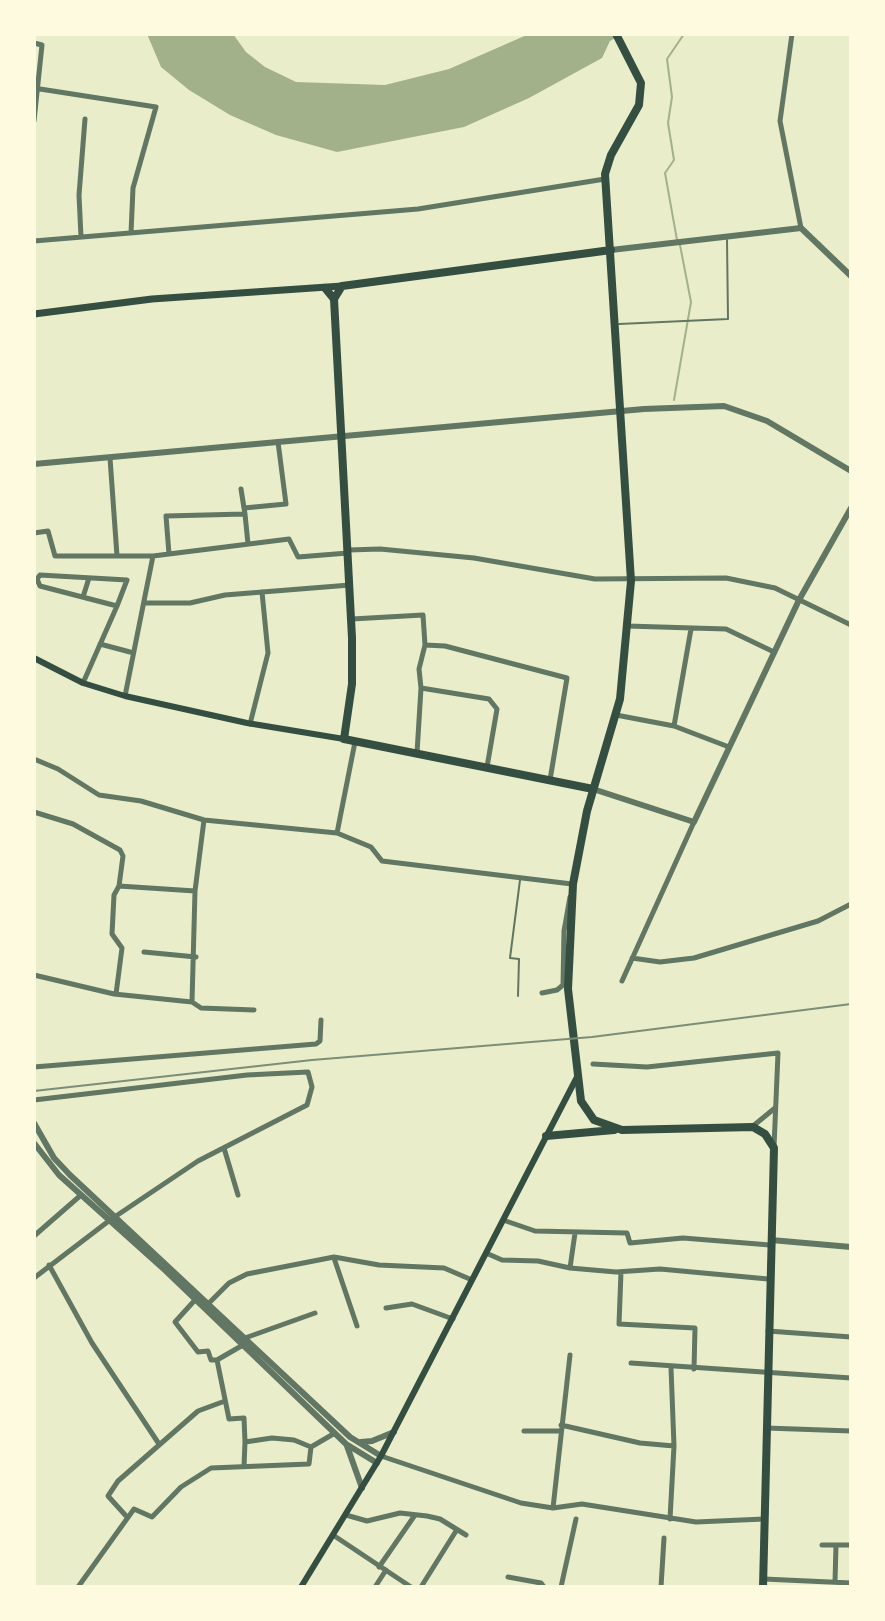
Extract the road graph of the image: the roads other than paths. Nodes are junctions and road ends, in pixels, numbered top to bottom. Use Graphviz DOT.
graph roads {
  1 [pos="792,34"];
  2 [pos="618,38"];
  3 [pos="34,43"];
  4 [pos="40,89"];
  5 [pos="85,119"];
  6 [pos="34,121"];
  7 [pos="603,182"];
  8 [pos="801,228"];
  9 [pos="131,233"];
  10 [pos="727,235"];
  11 [pos="81,237"];
  12 [pos="34,241"];
  13 [pos="611,250"];
  14 [pos="851,276"];
  15 [pos="342,286"];
  16 [pos="325,288"];
  17 [pos="334,299"];
  18 [pos="34,314"];
  19 [pos="616,325"];
  20 [pos="622,411"];
  21 [pos="342,436"];
  22 [pos="278,442"];
  23 [pos="110,458"];
  24 [pos="34,464"];
  25 [pos="851,471"];
  26 [pos="241,489"];
  27 [pos="851,508"];
  28 [pos="244,511"];
  29 [pos="34,533"];
  30 [pos="248,544"];
  31 [pos="349,551"];
  32 [pos="169,554"];
  33 [pos="117,556"];
  34 [pos="153,556"];
  35 [pos="89,578"];
  36 [pos="631,581"];
  37 [pos="350,585"];
  38 [pos="262,592"];
  39 [pos="83,597"];
  40 [pos="799,600"];
  41 [pos="145,603"];
  42 [pos="117,606"];
  43 [pos="352,619"];
  44 [pos="851,625"];
  45 [pos="627,626"];
  46 [pos="691,629"];
  47 [pos="100,644"];
  48 [pos="425,645"];
  49 [pos="130,652"];
  50 [pos="774,652"];
  51 [pos="34,658"];
  52 [pos="83,683"];
  53 [pos="421,688"];
  54 [pos="125,696"];
  55 [pos="615,715"];
  56 [pos="250,724"];
  57 [pos="674,726"];
  58 [pos="344,739"];
  59 [pos="355,741"];
  60 [pos="729,747"];
  61 [pos="417,754"];
  62 [pos="34,759"];
  63 [pos="487,767"];
  64 [pos="550,780"];
  65 [pos="593,789"];
  66 [pos="34,812"];
  67 [pos="204,820"];
  68 [pos="694,822"];
  69 [pos="337,833"];
  70 [pos="520,879"];
  71 [pos="119,886"];
  72 [pos="573,886"];
  73 [pos="195,891"];
  74 [pos="850,907"];
  75 [pos="144,952"];
  76 [pos="196,957"];
  77 [pos="632,958"];
  78 [pos="34,975"];
  79 [pos="622,981"];
  80 [pos="542,993"];
  81 [pos="116,994"];
  82 [pos="518,996"];
  83 [pos="192,1002"];
  84 [pos="254,1010"];
  85 [pos="321,1020"];
  86 [pos="593,1064"];
  87 [pos="34,1067"];
  88 [pos="579,1074"];
  89 [pos="34,1100"];
  90 [pos="775,1108"];
  91 [pos="34,1123"];
  92 [pos="753,1127"];
  93 [pos="622,1130"];
  94 [pos="546,1136"];
  95 [pos="34,1143"];
  96 [pos="224,1148"];
  97 [pos="774,1148"];
  98 [pos="81,1194"];
  99 [pos="238,1195"];
  100 [pos="113,1218"];
  101 [pos="503,1220"];
  102 [pos="575,1232"];
  103 [pos="34,1236"];
  104 [pos="771,1243"];
  105 [pos="851,1247"];
  106 [pos="486,1253"];
  107 [pos="334,1257"];
  108 [pos="49,1265"];
  109 [pos="570,1268"];
  110 [pos="621,1272"];
  111 [pos="34,1278"];
  112 [pos="768,1279"];
  113 [pos="472,1280"];
  114 [pos="195,1300"];
  115 [pos="206,1305"];
  116 [pos="386,1308"];
  117 [pos="315,1313"];
  118 [pos="453,1319"];
  119 [pos="357,1326"];
  120 [pos="768,1331"];
  121 [pos="851,1337"];
  122 [pos="244,1342"];
  123 [pos="570,1355"];
  124 [pos="217,1360"];
  125 [pos="631,1363"];
  126 [pos="671,1368"];
  127 [pos="694,1369"];
  128 [pos="767,1371"];
  129 [pos="851,1378"];
  130 [pos="283,1380"];
  131 [pos="225,1401"];
  132 [pos="561,1428"];
  133 [pos="765,1428"];
  134 [pos="524,1431"];
  135 [pos="851,1431"];
  136 [pos="394,1432"];
  137 [pos="335,1433"];
  138 [pos="348,1441"];
  139 [pos="245,1442"];
  140 [pos="159,1444"];
  141 [pos="674,1446"];
  142 [pos="311,1447"];
  143 [pos="379,1460"];
  144 [pos="244,1466"];
  145 [pos="362,1488"];
  146 [pos="553,1508"];
  147 [pos="346,1515"];
  148 [pos="415,1515"];
  149 [pos="127,1517"];
  150 [pos="576,1519"];
  151 [pos="670,1519"];
  152 [pos="764,1519"];
  153 [pos="456,1531"];
  154 [pos="333,1535"];
  155 [pos="466,1535"];
  156 [pos="664,1538"];
  157 [pos="822,1545"];
  158 [pos="836,1545"];
  159 [pos="851,1545"];
  160 [pos="379,1567"];
  161 [pos="386,1570"];
  162 [pos="508,1577"];
  163 [pos="835,1582"];
  164 [pos="764,1583"];
  165 [pos="851,1583"];
  166 [pos="78,1587"];
  167 [pos="301,1587"];
  168 [pos="375,1587"];
  169 [pos="411,1587"];
  170 [pos="421,1587"];
  171 [pos="544,1587"];
  172 [pos="561,1587"];
  173 [pos="661,1587"];
  1 -- 8 [label="street"];
  2 -- 7 [label="highway"];
  3 -- 4 [label="street"];
  4 -- 6 [label="street"];
  4 -- 9 [label="street"];
  5 -- 11 [label="street"];
  7 -- 9 [label="street"];
  7 -- 13 [label="highway"];
  8 -- 10 [label="street"];
  8 -- 14 [label="street"];
  9 -- 11 [label="street"];
  10 -- 13 [label="street"];
  10 -- 19 [label="lane"];
  11 -- 12 [label="street"];
  13 -- 15 [label="highway"];
  13 -- 19 [label="highway"];
  15 -- 16 [label="main road"];
  15 -- 17 [label="highway"];
  16 -- 17 [label="highway"];
  16 -- 18 [label="main road"];
  17 -- 21 [label="highway"];
  19 -- 20 [label="highway"];
  20 -- 21 [label="street"];
  20 -- 25 [label="street"];
  20 -- 36 [label="highway"];
  21 -- 22 [label="street"];
  21 -- 31 [label="highway"];
  22 -- 23 [label="street"];
  22 -- 28 [label="street"];
  23 -- 24 [label="street"];
  23 -- 33 [label="street"];
  26 -- 28 [label="street"];
  27 -- 40 [label="street"];
  28 -- 30 [label="street"];
  28 -- 32 [label="street"];
  29 -- 33 [label="street"];
  30 -- 31 [label="street"];
  30 -- 32 [label="street"];
  31 -- 36 [label="street"];
  31 -- 37 [label="highway"];
  32 -- 34 [label="street"];
  33 -- 34 [label="street"];
  34 -- 41 [label="street"];
  35 -- 39 [label="street"];
  35 -- 39 [label="street"];
  35 -- 42 [label="street"];
  36 -- 40 [label="street"];
  36 -- 45 [label="highway"];
  37 -- 38 [label="street"];
  37 -- 43 [label="highway"];
  38 -- 41 [label="street"];
  38 -- 56 [label="street"];
  39 -- 42 [label="street"];
  40 -- 44 [label="street"];
  40 -- 50 [label="street"];
  41 -- 54 [label="street"];
  42 -- 47 [label="street"];
  43 -- 48 [label="street"];
  43 -- 58 [label="highway"];
  45 -- 46 [label="street"];
  45 -- 55 [label="highway"];
  46 -- 50 [label="street"];
  46 -- 57 [label="street"];
  47 -- 49 [label="street"];
  47 -- 52 [label="street"];
  48 -- 53 [label="street"];
  48 -- 64 [label="street"];
  50 -- 60 [label="street"];
  51 -- 52 [label="main road"];
  52 -- 54 [label="main road"];
  53 -- 61 [label="street"];
  53 -- 63 [label="street"];
  54 -- 56 [label="main road"];
  55 -- 57 [label="street"];
  55 -- 65 [label="highway"];
  56 -- 58 [label="main road"];
  57 -- 60 [label="street"];
  58 -- 59 [label="highway"];
  59 -- 61 [label="highway"];
  59 -- 69 [label="street"];
  60 -- 68 [label="street"];
  61 -- 63 [label="highway"];
  62 -- 67 [label="street"];
  63 -- 64 [label="highway"];
  64 -- 65 [label="highway"];
  65 -- 68 [label="street"];
  65 -- 72 [label="highway"];
  66 -- 71 [label="street"];
  67 -- 69 [label="street"];
  67 -- 73 [label="street"];
  68 -- 77 [label="street"];
  69 -- 70 [label="street"];
  70 -- 72 [label="street"];
  70 -- 82 [label="lane"];
  71 -- 73 [label="street"];
  71 -- 81 [label="street"];
  72 -- 80 [label="street"];
  72 -- 88 [label="highway"];
  73 -- 76 [label="street"];
  74 -- 77 [label="street"];
  75 -- 76 [label="street"];
  76 -- 83 [label="street"];
  77 -- 79 [label="street"];
  78 -- 81 [label="street"];
  81 -- 83 [label="street"];
  83 -- 84 [label="street"];
  85 -- 87 [label="street"];
  86 -- 90 [label="street"];
  88 -- 93 [label="highway"];
  88 -- 94 [label="main road"];
  89 -- 96 [label="street"];
  90 -- 92 [label="street"];
  90 -- 97 [label="street"];
  91 -- 100 [label="street"];
  92 -- 93 [label="highway"];
  92 -- 97 [label="highway"];
  93 -- 94 [label="highway"];
  94 -- 101 [label="main road"];
  95 -- 98 [label="street"];
  96 -- 99 [label="street"];
  96 -- 100 [label="street"];
  97 -- 104 [label="highway"];
  98 -- 100 [label="street"];
  98 -- 103 [label="street"];
  100 -- 108 [label="street"];
  100 -- 114 [label="street"];
  100 -- 115 [label="street"];
  101 -- 102 [label="street"];
  101 -- 106 [label="main road"];
  102 -- 104 [label="street"];
  102 -- 109 [label="street"];
  104 -- 105 [label="street"];
  104 -- 112 [label="highway"];
  106 -- 109 [label="street"];
  106 -- 113 [label="main road"];
  107 -- 113 [label="street"];
  107 -- 115 [label="street"];
  107 -- 119 [label="street"];
  108 -- 111 [label="street"];
  108 -- 140 [label="street"];
  109 -- 110 [label="street"];
  110 -- 112 [label="street"];
  110 -- 127 [label="street"];
  112 -- 120 [label="highway"];
  113 -- 118 [label="main road"];
  114 -- 115 [label="street"];
  114 -- 124 [label="street"];
  115 -- 122 [label="street"];
  116 -- 118 [label="street"];
  117 -- 122 [label="street"];
  118 -- 136 [label="main road"];
  120 -- 121 [label="street"];
  120 -- 128 [label="highway"];
  122 -- 124 [label="street"];
  122 -- 130 [label="street"];
  123 -- 132 [label="street"];
  124 -- 131 [label="street"];
  125 -- 126 [label="street"];
  126 -- 127 [label="street"];
  126 -- 141 [label="street"];
  127 -- 128 [label="street"];
  128 -- 129 [label="street"];
  128 -- 133 [label="highway"];
  130 -- 137 [label="street"];
  130 -- 138 [label="street"];
  131 -- 139 [label="street"];
  131 -- 140 [label="street"];
  132 -- 134 [label="street"];
  132 -- 141 [label="street"];
  132 -- 146 [label="street"];
  133 -- 135 [label="street"];
  133 -- 152 [label="highway"];
  136 -- 138 [label="street"];
  136 -- 143 [label="main road"];
  137 -- 138 [label="street"];
  137 -- 142 [label="street"];
  138 -- 143 [label="street"];
  138 -- 145 [label="street"];
  139 -- 142 [label="street"];
  139 -- 144 [label="street"];
  140 -- 149 [label="street"];
  141 -- 151 [label="street"];
  142 -- 144 [label="street"];
  143 -- 145 [label="main road"];
  143 -- 146 [label="street"];
  144 -- 149 [label="street"];
  145 -- 147 [label="main road"];
  146 -- 151 [label="street"];
  147 -- 148 [label="street"];
  147 -- 154 [label="main road"];
  148 -- 153 [label="street"];
  148 -- 160 [label="street"];
  149 -- 166 [label="street"];
  150 -- 172 [label="street"];
  151 -- 152 [label="street"];
  152 -- 164 [label="highway"];
  153 -- 155 [label="street"];
  153 -- 170 [label="street"];
  154 -- 160 [label="street"];
  154 -- 167 [label="main road"];
  156 -- 173 [label="street"];
  157 -- 158 [label="street"];
  158 -- 159 [label="street"];
  158 -- 163 [label="street"];
  160 -- 161 [label="street"];
  161 -- 168 [label="street"];
  161 -- 169 [label="street"];
  162 -- 171 [label="street"];
  163 -- 164 [label="street"];
  163 -- 165 [label="street"];
}
